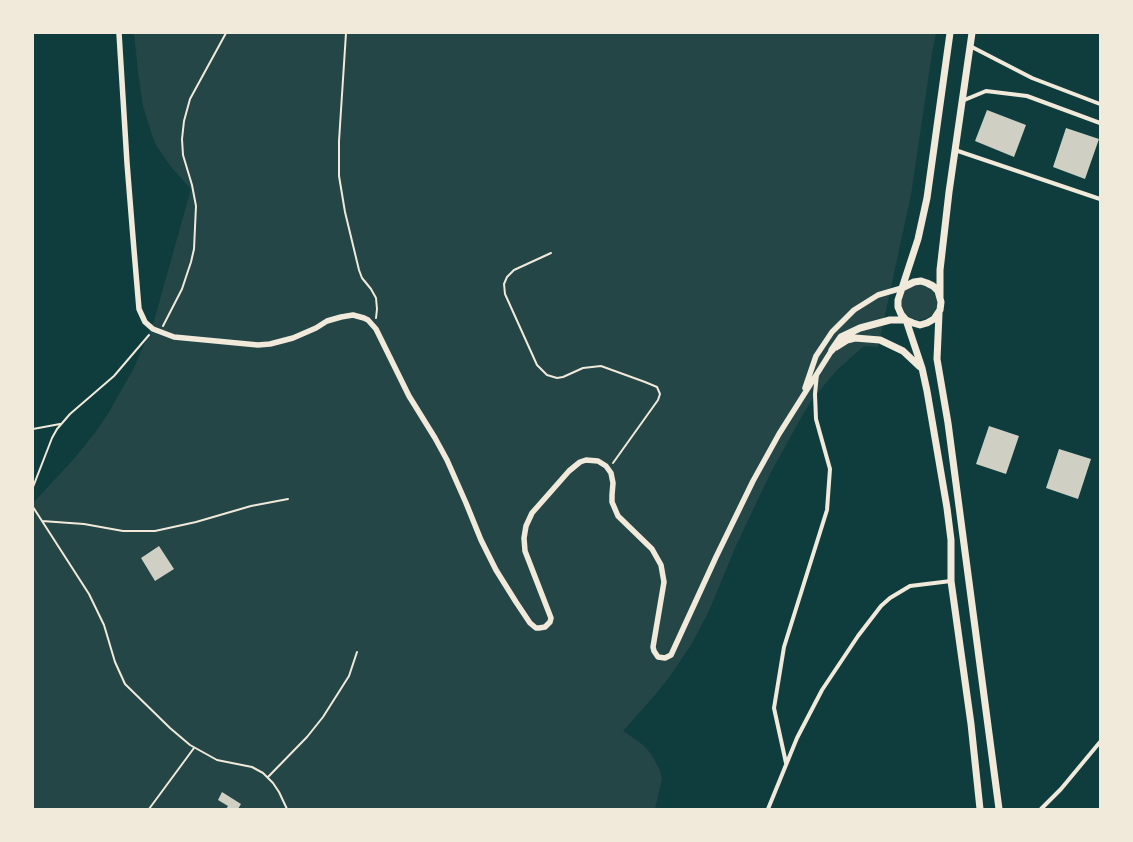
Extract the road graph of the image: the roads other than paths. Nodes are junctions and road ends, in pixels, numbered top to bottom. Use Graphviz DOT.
graph roads {
  1 [pos="119,33"];
  2 [pos="950,33"];
  3 [pos="972,33"];
  4 [pos="970,46"];
  5 [pos="961,101"];
  6 [pos="1100,104"];
  7 [pos="1100,123"];
  8 [pos="955,150"];
  9 [pos="1100,199"];
  10 [pos="902,288"];
  11 [pos="940,297"];
  12 [pos="939,314"];
  13 [pos="906,320"];
  14 [pos="832,350"];
  15 [pos="922,368"];
  16 [pos="818,372"];
  17 [pos="802,396"];
  18 [pos="951,581"];
  19 [pos="1100,742"];
  20 [pos="786,763"];
  21 [pos="768,809"];
  22 [pos="980,809"];
  23 [pos="999,809"];
  24 [pos="1041,809"];
  1 -- 17 [label="street"];
  2 -- 10 [label="main road"];
  3 -- 4 [label="main road"];
  4 -- 5 [label="main road"];
  4 -- 6 [label="street"];
  5 -- 7 [label="street"];
  5 -- 8 [label="main road"];
  8 -- 9 [label="street"];
  8 -- 11 [label="main road"];
  10 -- 11 [label="main road"];
  10 -- 13 [label="main road"];
  10 -- 17 [label="street"];
  11 -- 12 [label="main road"];
  12 -- 13 [label="main road"];
  12 -- 23 [label="main road"];
  13 -- 14 [label="main road"];
  13 -- 15 [label="main road"];
  14 -- 15 [label="main road"];
  14 -- 16 [label="street"];
  15 -- 18 [label="main road"];
  16 -- 17 [label="street"];
  16 -- 20 [label="street"];
  18 -- 20 [label="street"];
  18 -- 22 [label="main road"];
  19 -- 24 [label="street"];
  20 -- 21 [label="street"];
}
